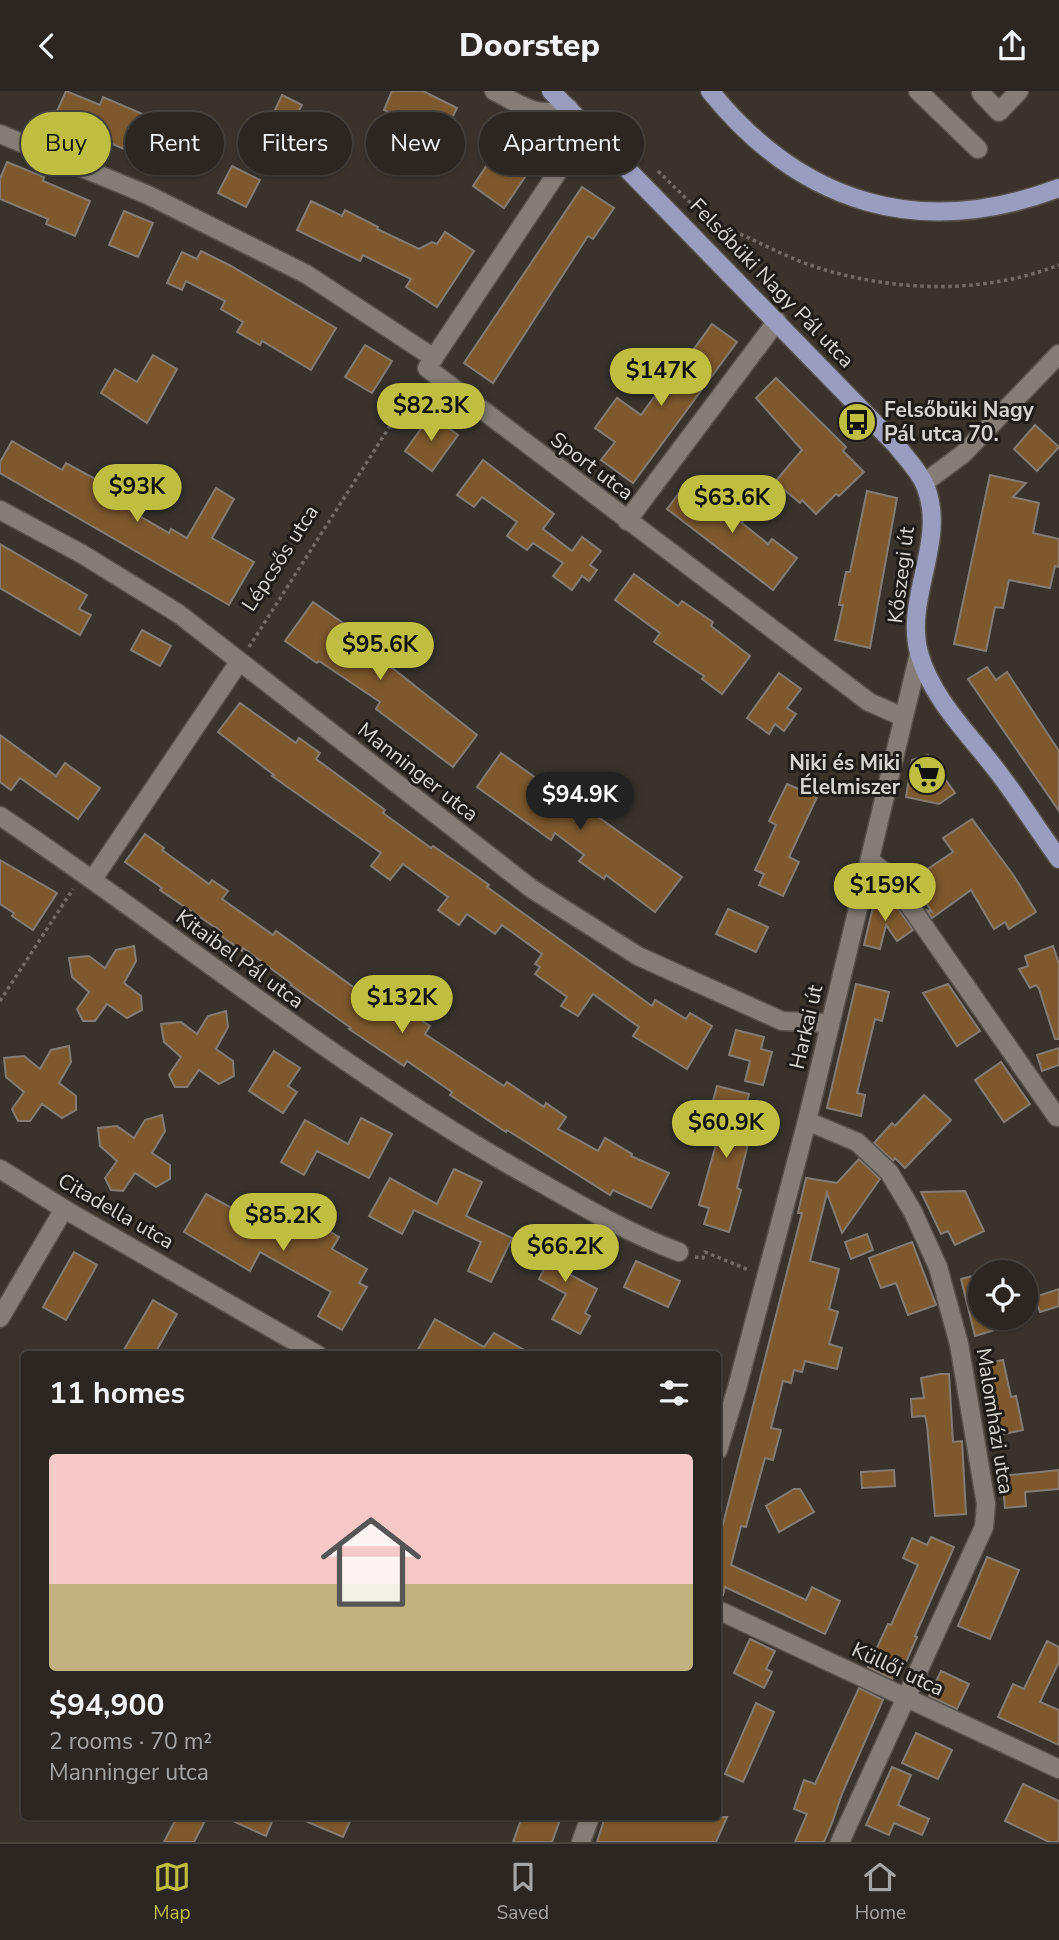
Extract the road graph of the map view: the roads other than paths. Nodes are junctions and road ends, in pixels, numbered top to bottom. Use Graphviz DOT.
graph roads {
  1 [pos="494,91"];
  2 [pos="551,91"];
  3 [pos="710,91"];
  4 [pos="918,91"];
  5 [pos="1019,91"];
  6 [pos="981,93"];
  7 [pos="569,109"];
  8 [pos="572,112"];
  9 [pos="0,134"];
  10 [pos="978,149"];
  11 [pos="556,175"];
  12 [pos="633,175"];
  13 [pos="1059,188"];
  14 [pos="777,321"];
  15 [pos="1059,354"];
  16 [pos="430,363"];
  17 [pos="924,482"];
  18 [pos="0,510"];
  19 [pos="626,521"];
  20 [pos="919,654"];
  21 [pos="239,662"];
  22 [pos="903,717"];
  23 [pos="0,816"];
  24 [pos="1059,859"];
  25 [pos="871,861"];
  26 [pos="93,879"];
  27 [pos="830,1023"];
  28 [pos="1057,1117"];
  29 [pos="807,1121"];
  30 [pos="0,1169"];
  31 [pos="64,1209"];
  32 [pos="679,1252"];
  33 [pos="0,1318"];
  34 [pos="311,1351"];
  35 [pos="721,1440"];
  36 [pos="721,1611"];
  37 [pos="906,1698"];
  38 [pos="1059,1769"];
  39 [pos="589,1820"];
  40 [pos="581,1842"];
  41 [pos="840,1842"];
  1 -- 7 [label="street"];
  2 -- 7 [label="main road, Felsőbüki Nagy Pál utca"];
  3 -- 13 [label="main road"];
  4 -- 10 [label="street"];
  5 -- 6 [label="street"];
  7 -- 8 [label="main road, Felsőbüki Nagy Pál utca"];
  9 -- 16 [label="street, Sport utca"];
  11 -- 16 [label="street"];
  12 -- 14 [label="main road, Felsőbüki Nagy Pál utca"];
  14 -- 17 [label="main road, Felsőbüki Nagy Pál utca"];
  14 -- 19 [label="street"];
  15 -- 17 [label="street"];
  16 -- 19 [label="street, Sport utca"];
  17 -- 20 [label="main road, Kőszegi út"];
  18 -- 21 [label="street, Manninger utca"];
  19 -- 22 [label="street, Sport utca"];
  20 -- 22 [label="street, Harkai út"];
  20 -- 24 [label="main road, Kőszegi út"];
  21 -- 26 [label="street"];
  21 -- 27 [label="street, Manninger utca"];
  22 -- 25 [label="street, Harkai út"];
  23 -- 26 [label="street, Kitaibel Pál utca"];
  25 -- 27 [label="street, Harkai út"];
  25 -- 28 [label="street"];
  26 -- 32 [label="street, Kitaibel Pál utca"];
  27 -- 29 [label="street, Harkai út"];
  29 -- 35 [label="street, Harkai út"];
  29 -- 37 [label="street, Malomházi utca"];
  30 -- 31 [label="street, Citadella utca"];
  31 -- 33 [label="street"];
  31 -- 34 [label="street, Citadella utca"];
  36 -- 37 [label="street, Küllői utca"];
  37 -- 38 [label="street, Küllői utca"];
  37 -- 41 [label="street, Malomházi utca"];
  39 -- 40 [label="street"];
}
